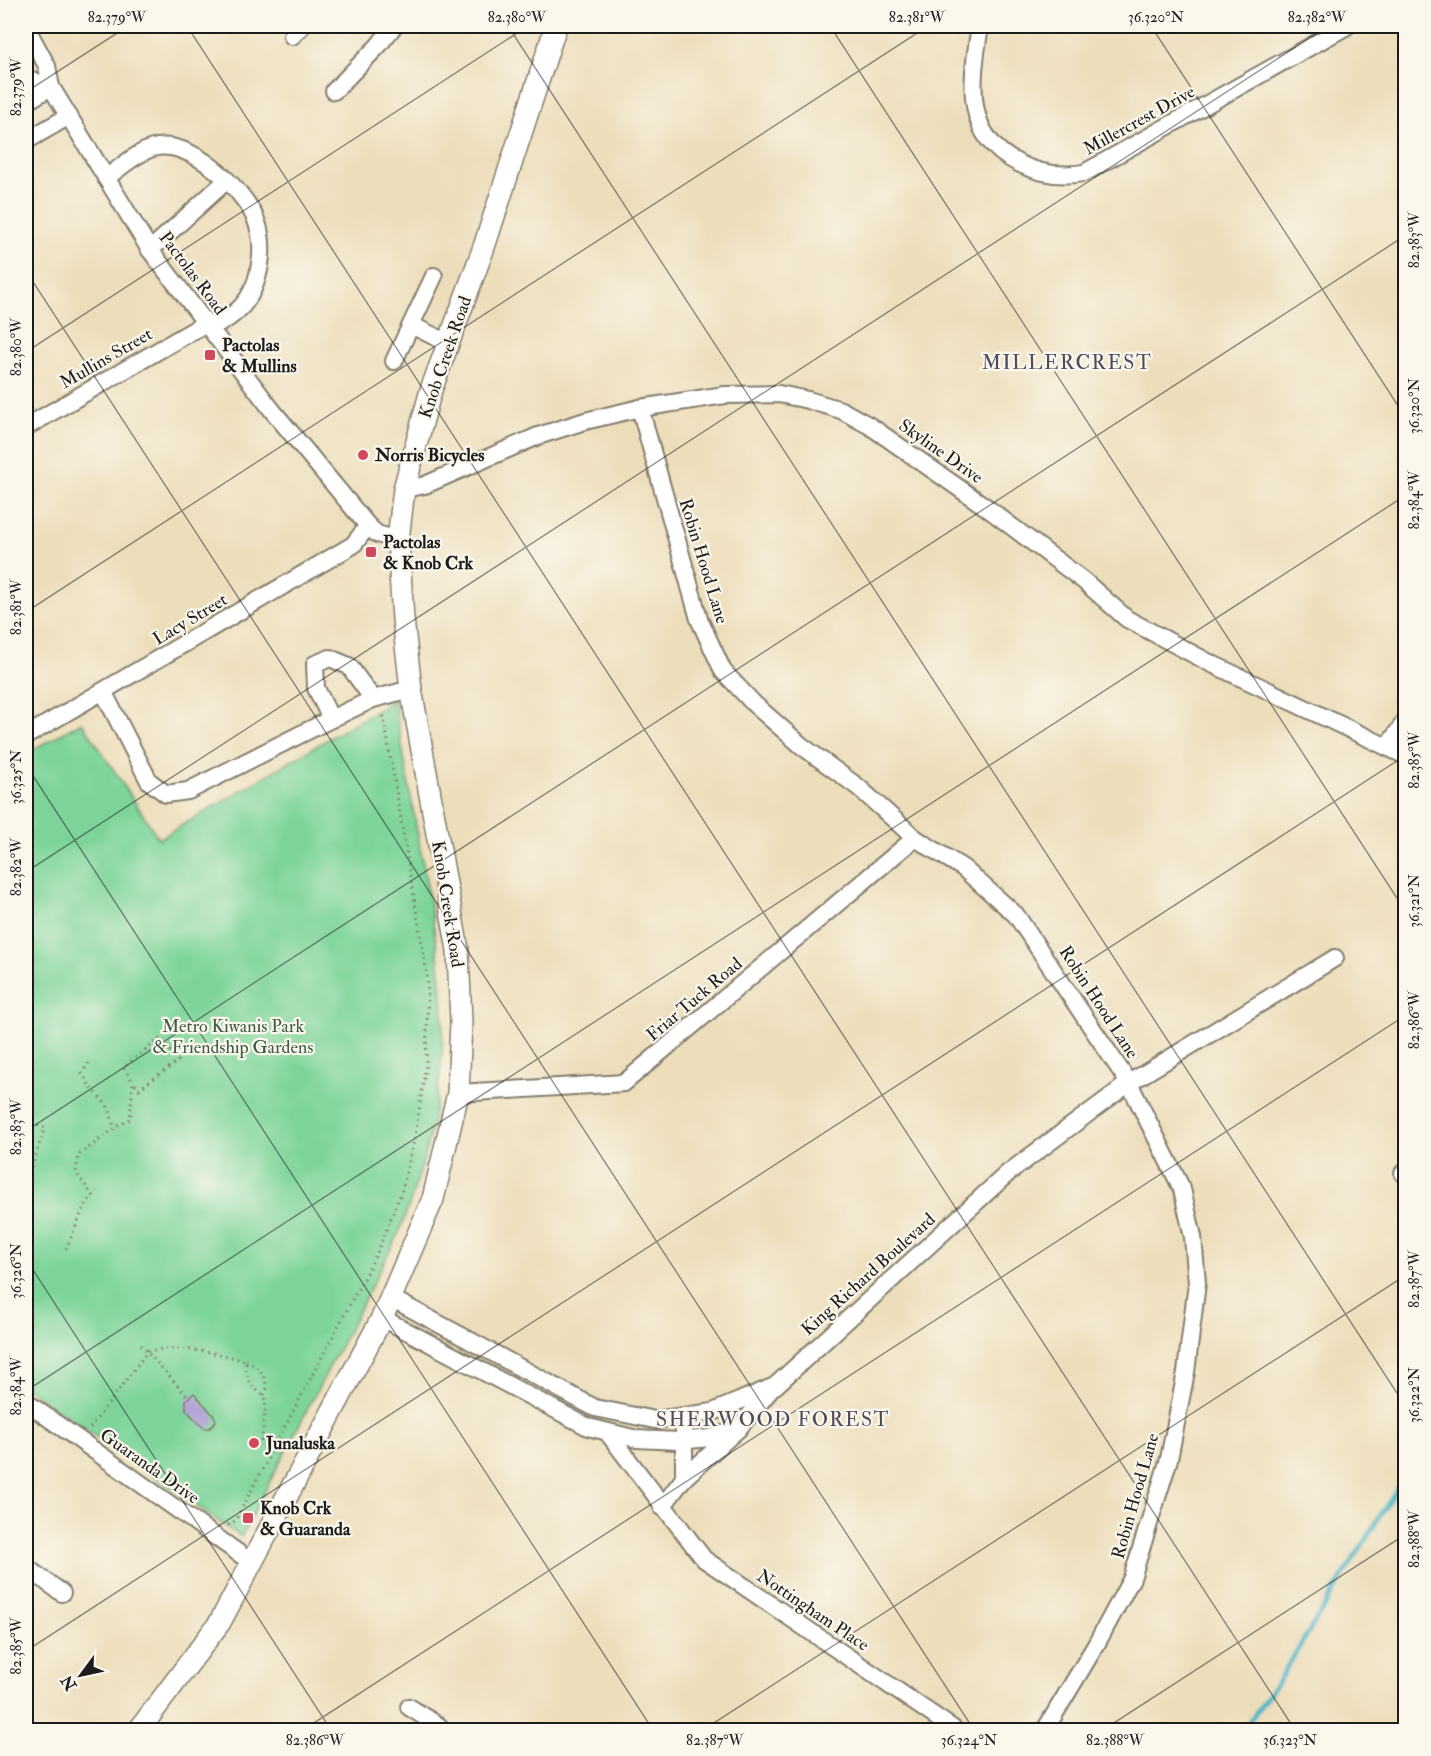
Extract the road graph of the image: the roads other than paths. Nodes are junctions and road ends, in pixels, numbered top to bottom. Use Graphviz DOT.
graph roads {
  1 [pos="394,26"];
  2 [pos="556,26"];
  3 [pos="980,26"];
  4 [pos="1347,26"];
  5 [pos="26,27"];
  6 [pos="26,78"];
  7 [pos="51,87"];
  8 [pos="334,91"];
  9 [pos="26,102"];
  10 [pos="69,116"];
  11 [pos="26,141"];
  12 [pos="106,178"];
  13 [pos="226,181"];
  14 [pos="150,250"];
  15 [pos="434,276"];
  16 [pos="206,323"];
  17 [pos="411,325"];
  18 [pos="448,343"];
  19 [pos="394,361"];
  20 [pos="639,408"];
  21 [pos="26,427"];
  22 [pos="404,489"];
  23 [pos="368,526"];
  24 [pos="398,540"];
  25 [pos="411,689"];
  26 [pos="104,693"];
  27 [pos="377,698"];
  28 [pos="331,719"];
  29 [pos="1406,720"];
  30 [pos="26,736"];
  31 [pos="1387,747"];
  32 [pos="1406,756"];
  33 [pos="915,838"];
  34 [pos="1335,958"];
  35 [pos="1130,1083"];
  36 [pos="458,1093"];
  37 [pos="391,1298"];
  38 [pos="382,1318"];
  39 [pos="775,1386"];
  40 [pos="26,1402"];
  41 [pos="595,1408"];
  42 [pos="682,1418"];
  43 [pos="588,1427"];
  44 [pos="738,1429"];
  45 [pos="606,1432"];
  46 [pos="685,1441"];
  47 [pos="684,1478"];
  48 [pos="662,1507"];
  49 [pos="251,1562"];
  50 [pos="26,1567"];
  51 [pos="62,1593"];
  52 [pos="409,1707"];
  53 [pos="139,1731"];
  54 [pos="442,1731"];
  55 [pos="955,1731"];
  56 [pos="1045,1731"];
  1 -- 8 [label="street"];
  2 -- 18 [label="main road, Knob Creek Road"];
  3 -- 4 [label="street, Millercrest Drive"];
  5 -- 7 [label="street, Pactolas Road"];
  6 -- 7 [label="street"];
  7 -- 9 [label="street"];
  7 -- 10 [label="street, Pactolas Road"];
  10 -- 11 [label="street"];
  10 -- 12 [label="street, Pactolas Road"];
  12 -- 13 [label="street, Mullins Street"];
  12 -- 14 [label="street, Pactolas Road"];
  13 -- 14 [label="street"];
  13 -- 16 [label="street, Mullins Street"];
  14 -- 16 [label="street, Pactolas Road"];
  15 -- 17 [label="street"];
  16 -- 21 [label="street, Mullins Street"];
  16 -- 23 [label="street, Pactolas Road"];
  17 -- 18 [label="street"];
  17 -- 19 [label="street"];
  18 -- 22 [label="main road, Knob Creek Road"];
  20 -- 22 [label="street, Skyline Drive"];
  20 -- 31 [label="street, Skyline Drive"];
  20 -- 33 [label="street, Robin Hood Lane"];
  22 -- 24 [label="main road, Knob Creek Road"];
  23 -- 24 [label="street, Pactolas Road"];
  23 -- 26 [label="street, Lacy Street"];
  24 -- 25 [label="main road, Knob Creek Road"];
  25 -- 27 [label="street"];
  25 -- 36 [label="main road, Knob Creek Road"];
  26 -- 28 [label="street"];
  26 -- 30 [label="street, Lacy Street"];
  27 -- 28 [label="street"];
  27 -- 28 [label="street"];
  29 -- 31 [label="street"];
  31 -- 32 [label="street, Skyline Drive"];
  33 -- 35 [label="street, Robin Hood Lane"];
  33 -- 36 [label="street, Friar Tuck Road"];
  34 -- 35 [label="street, King Richard Boulevard"];
  35 -- 39 [label="street, King Richard Boulevard"];
  35 -- 56 [label="street, Robin Hood Lane"];
  36 -- 37 [label="main road, Knob Creek Road"];
  37 -- 38 [label="main road, Knob Creek Road"];
  37 -- 41 [label="street, King Richard Boulevard"];
  38 -- 43 [label="street"];
  38 -- 49 [label="main road, Knob Creek Road"];
  39 -- 42 [label="street, King Richard Boulevard"];
  39 -- 44 [label="street"];
  40 -- 49 [label="street, Guaranda Drive"];
  41 -- 42 [label="street, King Richard Boulevard"];
  41 -- 43 [label="street"];
  42 -- 46 [label="street"];
  43 -- 45 [label="street"];
  44 -- 46 [label="street"];
  44 -- 47 [label="street"];
  45 -- 46 [label="street"];
  45 -- 48 [label="street, Nottingham Place"];
  46 -- 47 [label="street"];
  47 -- 48 [label="street"];
  48 -- 55 [label="street, Nottingham Place"];
  49 -- 53 [label="main road, Knob Creek Road"];
  50 -- 51 [label="street"];
  52 -- 54 [label="street"];
}
